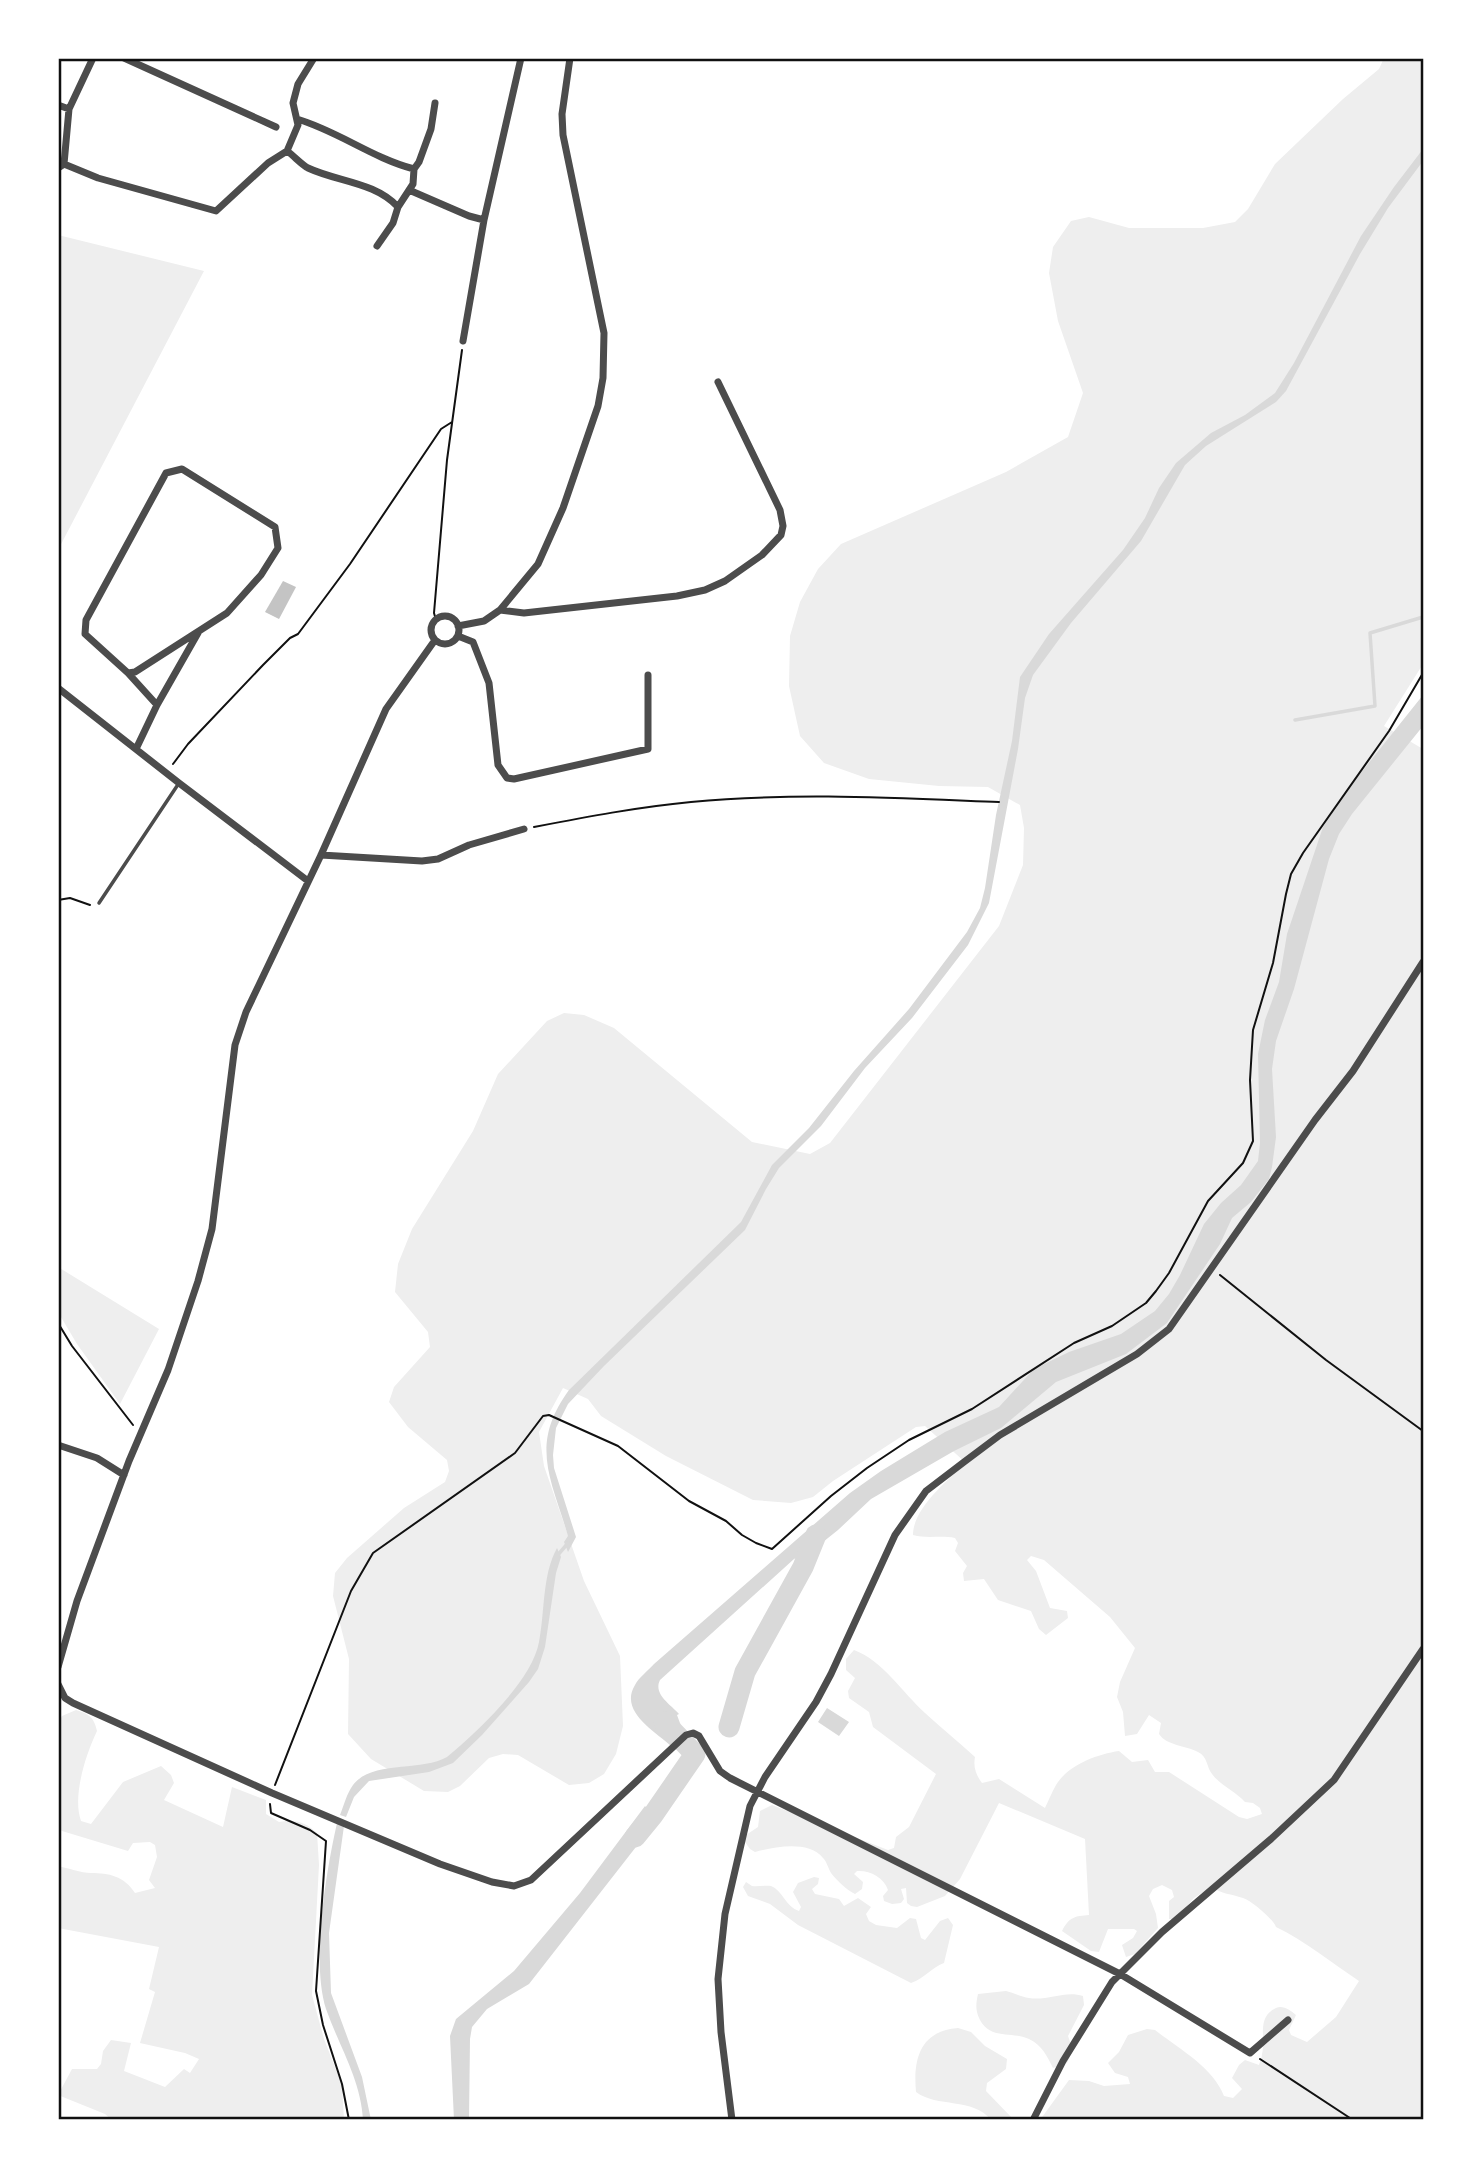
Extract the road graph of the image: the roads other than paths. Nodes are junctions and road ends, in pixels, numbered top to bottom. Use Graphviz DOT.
graph roads {
  1 [pos="93,58"];
  2 [pos="124,58"];
  3 [pos="314,58"];
  4 [pos="521,58"];
  5 [pos="570,58"];
  6 [pos="435,103"];
  7 [pos="58,105"];
  8 [pos="69,109"];
  9 [pos="297,119"];
  10 [pos="276,127"];
  11 [pos="287,151"];
  12 [pos="61,166"];
  13 [pos="414,169"];
  14 [pos="409,190"];
  15 [pos="398,207"];
  16 [pos="484,220"];
  17 [pos="377,246"];
  18 [pos="463,341"];
  19 [pos="718,382"];
  20 [pos="500,610"];
  21 [pos="458,626"];
  22 [pos="200,630"];
  23 [pos="458,636"];
  24 [pos="435,640"];
  25 [pos="128,673"];
  26 [pos="648,675"];
  27 [pos="58,688"];
  28 [pos="157,705"];
  29 [pos="136,750"];
  30 [pos="179,783"];
  31 [pos="524,829"];
  32 [pos="321,855"];
  33 [pos="308,881"];
  34 [pos="99,903"];
  35 [pos="1423,962"];
  36 [pos="58,1445"];
  37 [pos="124,1475"];
  38 [pos="1423,1649"];
  39 [pos="58,1667"];
  40 [pos="59,1690"];
  41 [pos="758,1791"];
  42 [pos="1119,1974"];
  43 [pos="1288,2021"];
  44 [pos="732,2120"];
  45 [pos="1033,2120"];
  1 -- 8 [label="street"];
  2 -- 10 [label="street"];
  3 -- 9 [label="street"];
  4 -- 16 [label="street"];
  5 -- 20 [label="street"];
  6 -- 13 [label="street"];
  7 -- 8 [label="street"];
  8 -- 12 [label="street"];
  9 -- 11 [label="street"];
  9 -- 13 [label="street"];
  11 -- 12 [label="street"];
  11 -- 15 [label="street"];
  13 -- 14 [label="street"];
  14 -- 15 [label="street"];
  14 -- 16 [label="street"];
  15 -- 17 [label="street"];
  16 -- 18 [label="street"];
  19 -- 20 [label="street"];
  20 -- 21 [label="street"];
  21 -- 23 [label="street"];
  21 -- 24 [label="street"];
  22 -- 25 [label="street"];
  22 -- 25 [label="street"];
  22 -- 28 [label="street"];
  23 -- 24 [label="street"];
  23 -- 26 [label="street"];
  24 -- 32 [label="street"];
  25 -- 28 [label="street"];
  27 -- 29 [label="street"];
  28 -- 29 [label="street"];
  29 -- 30 [label="street"];
  30 -- 33 [label="street"];
  30 -- 34 [label="lane"];
  31 -- 32 [label="street"];
  32 -- 33 [label="street"];
  33 -- 37 [label="street"];
  35 -- 41 [label="street"];
  36 -- 37 [label="street"];
  37 -- 39 [label="street"];
  38 -- 42 [label="street"];
  40 -- 41 [label="street"];
  41 -- 42 [label="street"];
  41 -- 44 [label="street"];
  42 -- 43 [label="street"];
  42 -- 45 [label="street"];
}
